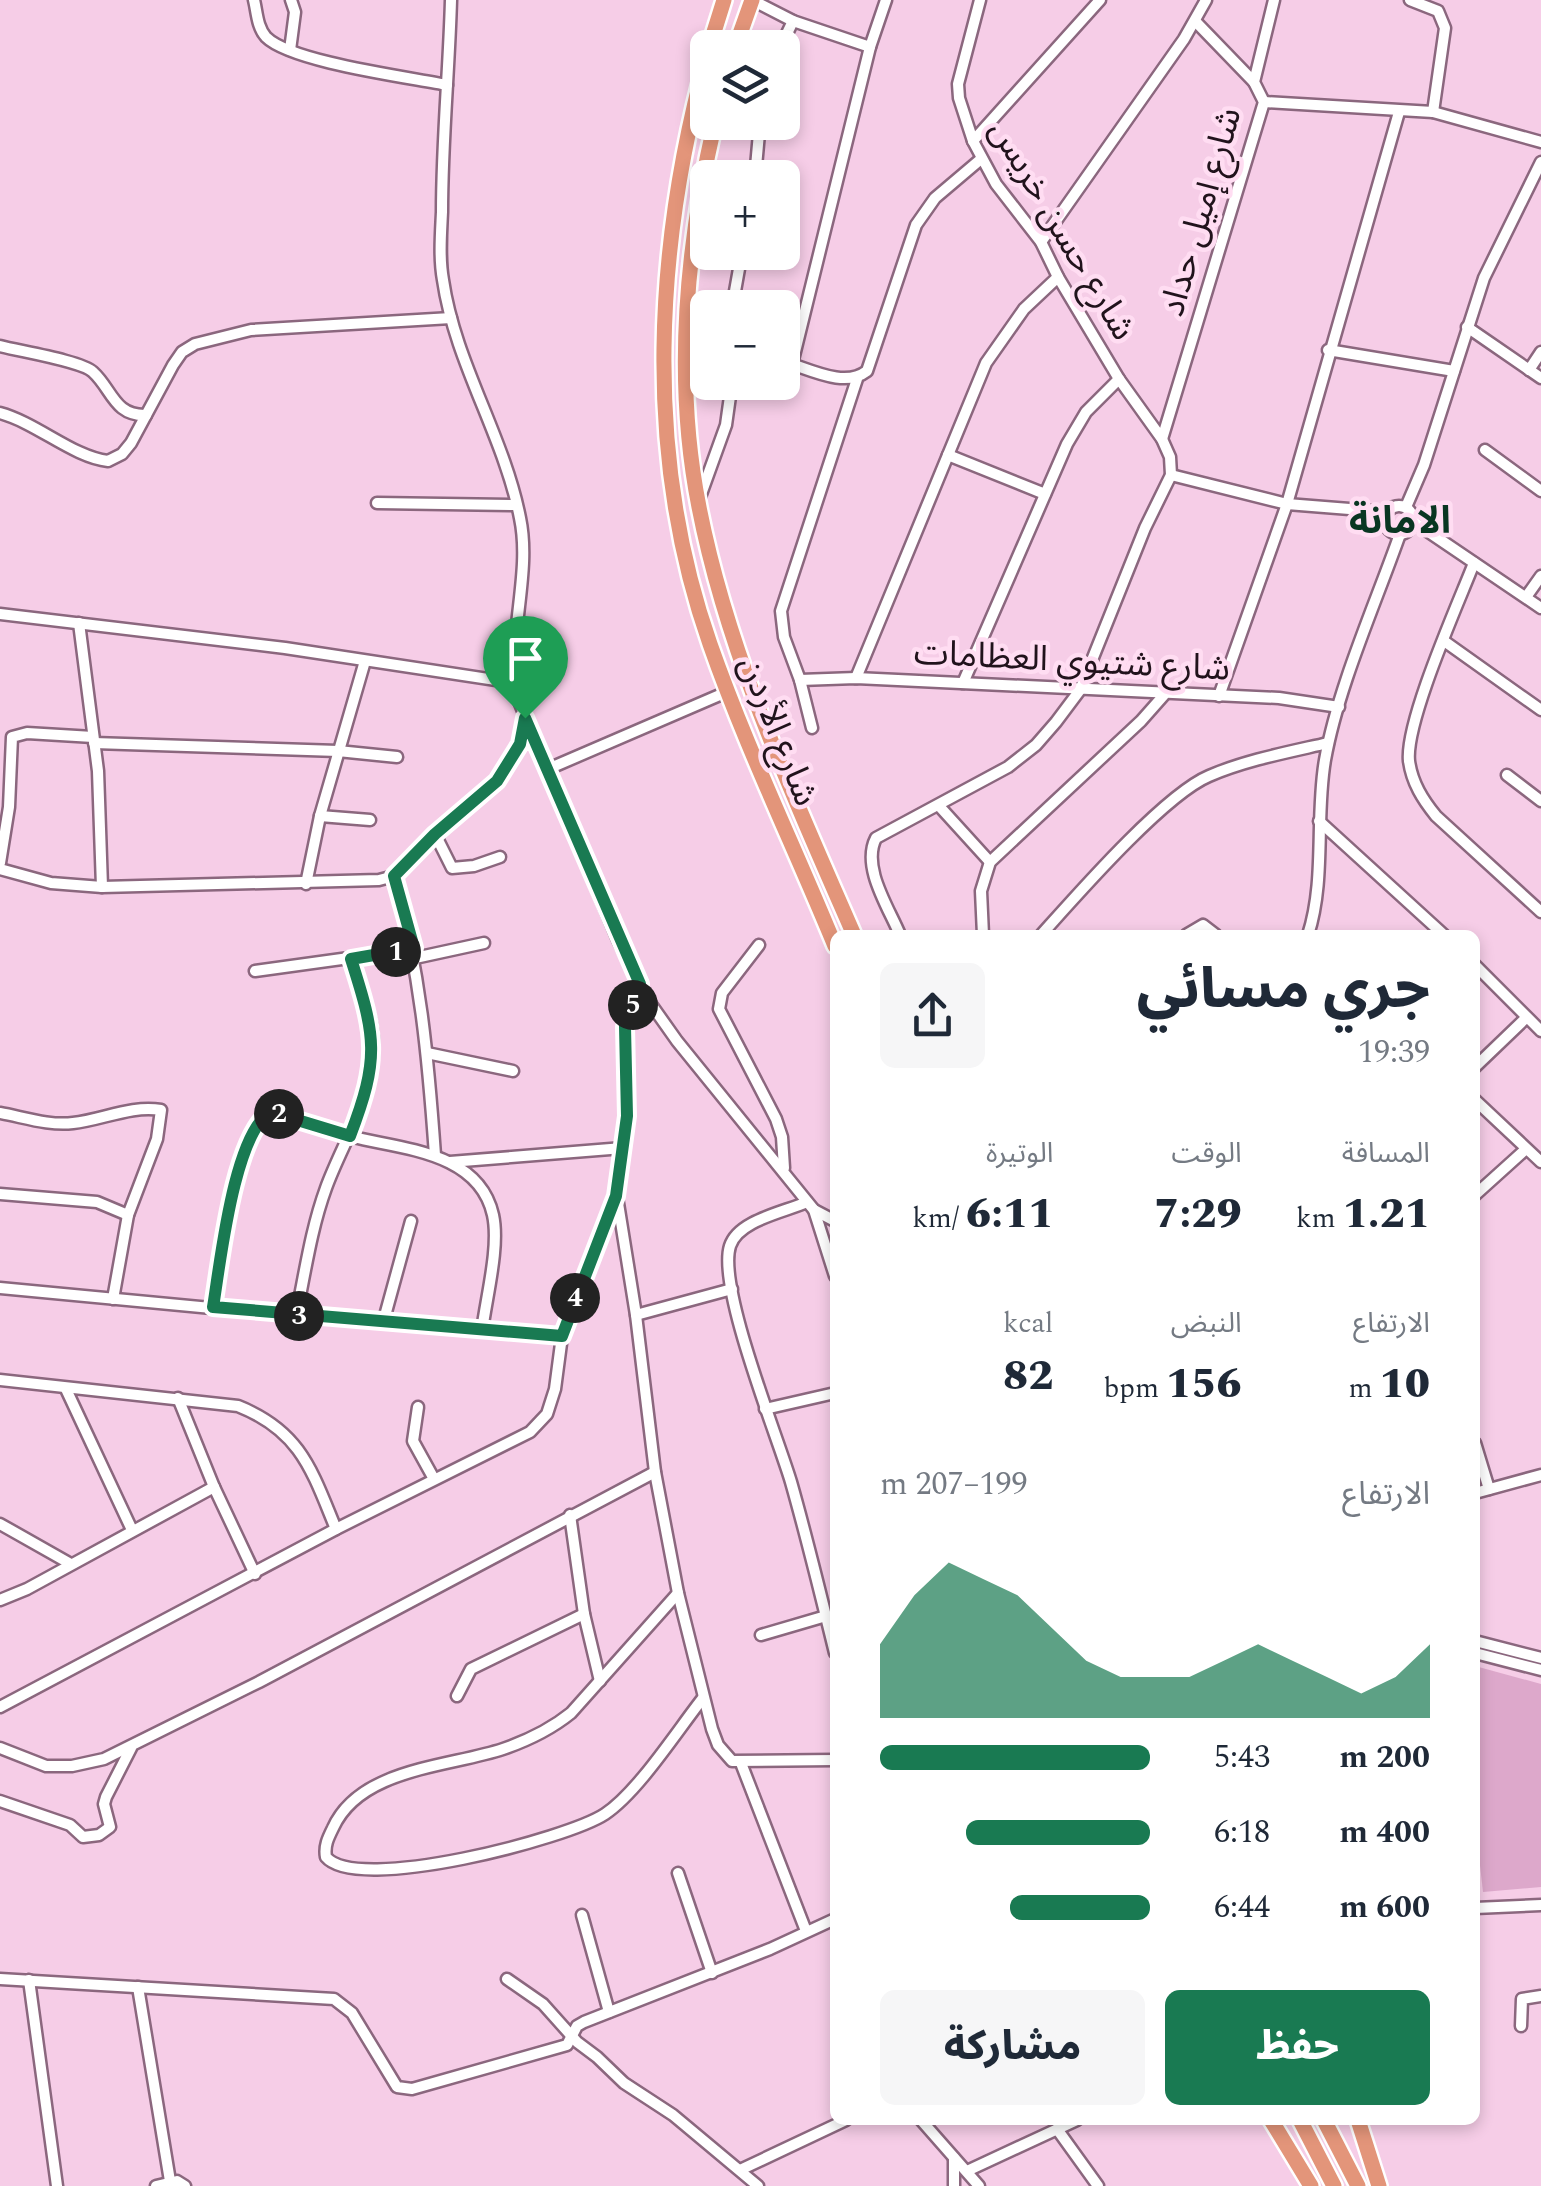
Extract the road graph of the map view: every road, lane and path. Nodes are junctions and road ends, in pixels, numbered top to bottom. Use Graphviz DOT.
graph roads {
  1 [pos="254,0"];
  2 [pos="291,0"];
  3 [pos="451,0"];
  4 [pos="724,0"];
  5 [pos="752,0"];
  6 [pos="886,0"];
  7 [pos="980,0"];
  8 [pos="1100,0"];
  9 [pos="1206,0"];
  10 [pos="1274,0"];
  11 [pos="1410,0"];
  12 [pos="793,21"];
  13 [pos="1196,22"];
  14 [pos="714,30"];
  15 [pos="741,30"];
  16 [pos="789,30"];
  17 [pos="870,46"];
  18 [pos="290,50"];
  19 [pos="1254,82"];
  20 [pos="446,86"];
  21 [pos="1264,102"];
  22 [pos="1399,112"];
  23 [pos="1433,112"];
  24 [pos="690,126"];
  25 [pos="711,140"];
  26 [pos="973,141"];
  27 [pos="1541,142"];
  28 [pos="981,159"];
  29 [pos="1541,162"];
  30 [pos="1041,242"];
  31 [pos="1058,277"];
  32 [pos="800,313"];
  33 [pos="451,318"];
  34 [pos="1466,327"];
  35 [pos="0,346"];
  36 [pos="1328,350"];
  37 [pos="1541,352"];
  38 [pos="800,367"];
  39 [pos="1454,370"];
  40 [pos="1528,370"];
  41 [pos="857,378"];
  42 [pos="1541,378"];
  43 [pos="1119,379"];
  44 [pos="729,400"];
  45 [pos="0,413"];
  46 [pos="146,415"];
  47 [pos="1162,439"];
  48 [pos="1485,450"];
  49 [pos="948,455"];
  50 [pos="1171,475"];
  51 [pos="1541,491"];
  52 [pos="1045,494"];
  53 [pos="376,503"];
  54 [pos="698,503"];
  55 [pos="1287,504"];
  56 [pos="516,505"];
  57 [pos="1406,507"];
  58 [pos="1386,518"];
  59 [pos="1414,522"];
  60 [pos="1400,534"];
  61 [pos="1474,562"];
  62 [pos="1541,576"];
  63 [pos="1526,597"];
  64 [pos="1541,608"];
  65 [pos="0,614"];
  66 [pos="79,623"];
  67 [pos="1444,641"];
  68 [pos="364,661"];
  69 [pos="856,678"];
  70 [pos="800,680"];
  71 [pos="515,683"];
  72 [pos="963,683"];
  73 [pos="1080,690"];
  74 [pos="728,692"];
  75 [pos="1164,694"];
  76 [pos="1220,696"];
  77 [pos="1339,707"];
  78 [pos="1541,710"];
  79 [pos="525,718"];
  80 [pos="812,728"];
  81 [pos="93,740"];
  82 [pos="1328,743"];
  83 [pos="338,751"];
  84 [pos="397,757"];
  85 [pos="548,769"];
  86 [pos="1507,774"];
  87 [pos="1541,801"];
  88 [pos="940,806"];
  89 [pos="320,816"];
  90 [pos="370,820"];
  91 [pos="1319,821"];
  92 [pos="435,834"];
  93 [pos="500,857"];
  94 [pos="990,862"];
  95 [pos="0,866"];
  96 [pos="394,876"];
  97 [pos="306,884"];
  98 [pos="102,887"];
  99 [pos="1541,912"];
  100 [pos="852,930"];
  101 [pos="898,930"];
  102 [pos="983,930"];
  103 [pos="1046,930"];
  104 [pos="1309,930"];
  105 [pos="1439,930"];
  106 [pos="830,934"];
  107 [pos="484,943"];
  108 [pos="760,945"];
  109 [pos="414,954"];
  110 [pos="351,959"];
  111 [pos="1480,970"];
  112 [pos="255,971"];
  113 [pos="640,984"];
  114 [pos="1526,1018"];
  115 [pos="1541,1030"];
  116 [pos="428,1053"];
  117 [pos="1480,1062"];
  118 [pos="514,1071"];
  119 [pos="1480,1105"];
  120 [pos="0,1113"];
  121 [pos="350,1136"];
  122 [pos="623,1148"];
  123 [pos="1526,1149"];
  124 [pos="435,1155"];
  125 [pos="450,1162"];
  126 [pos="1541,1162"];
  127 [pos="784,1169"];
  128 [pos="1480,1190"];
  129 [pos="0,1194"];
  130 [pos="616,1196"];
  131 [pos="811,1206"];
  132 [pos="128,1215"];
  133 [pos="830,1218"];
  134 [pos="411,1221"];
  135 [pos="830,1261"];
  136 [pos="0,1288"];
  137 [pos="732,1289"];
  138 [pos="112,1299"];
  139 [pos="213,1307"];
  140 [pos="636,1315"];
  141 [pos="296,1316"];
  142 [pos="383,1323"];
  143 [pos="482,1331"];
  144 [pos="562,1336"];
  145 [pos="0,1380"];
  146 [pos="66,1389"];
  147 [pos="830,1394"];
  148 [pos="178,1398"];
  149 [pos="418,1408"];
  150 [pos="765,1409"];
  151 [pos="1480,1459"];
  152 [pos="656,1472"];
  153 [pos="1541,1475"];
  154 [pos="434,1479"];
  155 [pos="214,1487"];
  156 [pos="1489,1489"];
  157 [pos="1480,1492"];
  158 [pos="570,1515"];
  159 [pos="0,1524"];
  160 [pos="336,1529"];
  161 [pos="132,1530"];
  162 [pos="69,1564"];
  163 [pos="255,1574"];
  164 [pos="678,1592"];
  165 [pos="0,1600"];
  166 [pos="584,1614"];
  167 [pos="826,1616"];
  168 [pos="830,1632"];
  169 [pos="761,1635"];
  170 [pos="1480,1642"];
  171 [pos="1480,1654"];
  172 [pos="1541,1658"];
  173 [pos="1541,1670"];
  174 [pos="600,1680"];
  175 [pos="458,1696"];
  176 [pos="703,1698"];
  177 [pos="0,1707"];
  178 [pos="0,1748"];
  179 [pos="130,1748"];
  180 [pos="830,1760"];
  181 [pos="742,1763"];
  182 [pos="0,1801"];
  183 [pos="678,1873"];
  184 [pos="1541,1905"];
  185 [pos="1480,1908"];
  186 [pos="582,1915"];
  187 [pos="830,1921"];
  188 [pos="806,1932"];
  189 [pos="712,1973"];
  190 [pos="0,1979"];
  191 [pos="507,1979"];
  192 [pos="29,1980"];
  193 [pos="138,1987"];
  194 [pos="1541,1996"];
  195 [pos="609,2012"];
  196 [pos="1521,2026"];
  197 [pos="572,2035"];
  198 [pos="835,2125"];
  199 [pos="925,2125"];
  200 [pos="1066,2125"];
  201 [pos="1274,2125"];
  202 [pos="1303,2125"];
  203 [pos="1327,2125"];
  204 [pos="1360,2125"];
  205 [pos="1057,2129"];
  206 [pos="954,2158"];
  207 [pos="740,2170"];
  208 [pos="967,2172"];
  209 [pos="170,2181"];
  210 [pos="57,2186"];
  211 [pos="156,2186"];
  212 [pos="185,2186"];
  213 [pos="758,2186"];
  214 [pos="954,2186"];
  215 [pos="979,2186"];
  216 [pos="1098,2186"];
  217 [pos="1312,2186"];
  218 [pos="1334,2186"];
  219 [pos="1358,2186"];
  220 [pos="1379,2186"];
  1 -- 18 [label="street"];
  2 -- 18 [label="street"];
  3 -- 20 [label="street"];
  4 -- 14 [label="highway, شارع الأردن"];
  5 -- 12 [label="street"];
  5 -- 15 [label="highway"];
  6 -- 17 [label="street"];
  7 -- 26 [label="street, شارع حسن خريس"];
  8 -- 26 [label="street"];
  9 -- 13 [label="street"];
  10 -- 19 [label="street, شارع إميل حداد"];
  11 -- 23 [label="street"];
  12 -- 16 [label="street"];
  12 -- 17 [label="street"];
  13 -- 19 [label="street"];
  13 -- 30 [label="street"];
  17 -- 32 [label="street"];
  18 -- 20 [label="street"];
  19 -- 21 [label="street, شارع إميل حداد"];
  20 -- 33 [label="street"];
  21 -- 22 [label="street"];
  21 -- 47 [label="street, شارع إميل حداد"];
  22 -- 23 [label="street"];
  22 -- 36 [label="street"];
  23 -- 27 [label="street"];
  24 -- 74 [label="highway, شارع الأردن"];
  25 -- 54 [label="highway, شارع الأردن"];
  26 -- 28 [label="street, شارع حسن خريس"];
  28 -- 30 [label="street, شارع حسن خريس"];
  28 -- 41 [label="street"];
  29 -- 34 [label="street"];
  30 -- 31 [label="street, شارع حسن خريس"];
  31 -- 43 [label="street, شارع حسن خريس"];
  31 -- 49 [label="street"];
  33 -- 46 [label="street"];
  33 -- 56 [label="street"];
  34 -- 39 [label="street"];
  34 -- 40 [label="street"];
  35 -- 46 [label="street"];
  36 -- 39 [label="street"];
  36 -- 55 [label="street"];
  37 -- 40 [label="street"];
  38 -- 41 [label="street"];
  39 -- 57 [label="street"];
  40 -- 42 [label="street"];
  41 -- 70 [label="street"];
  43 -- 47 [label="street, شارع حسن خريس"];
  43 -- 52 [label="street"];
  44 -- 54 [label="street"];
  45 -- 46 [label="street"];
  47 -- 50 [label="street, شارع حسن خريس"];
  48 -- 51 [label="street"];
  49 -- 52 [label="street"];
  49 -- 69 [label="street"];
  50 -- 55 [label="street"];
  50 -- 73 [label="street"];
  52 -- 72 [label="street"];
  53 -- 56 [label="street"];
  54 -- 100 [label="highway, شارع الأردن"];
  55 -- 58 [label="street"];
  55 -- 76 [label="street"];
  56 -- 71 [label="street"];
  57 -- 58 [label="street"];
  57 -- 59 [label="street"];
  58 -- 60 [label="street"];
  59 -- 60 [label="street"];
  59 -- 61 [label="street"];
  60 -- 77 [label="street"];
  61 -- 63 [label="street"];
  61 -- 67 [label="street"];
  62 -- 63 [label="street"];
  63 -- 64 [label="street"];
  65 -- 66 [label="street"];
  66 -- 68 [label="street"];
  66 -- 81 [label="street"];
  67 -- 78 [label="street"];
  67 -- 99 [label="street"];
  68 -- 71 [label="street"];
  68 -- 83 [label="street"];
  69 -- 70 [label="street, شارع شتيوي العظامات"];
  69 -- 72 [label="street, شارع شتيوي العظامات"];
  70 -- 80 [label="street"];
  71 -- 79 [label="street"];
  72 -- 73 [label="street, شارع شتيوي العظامات"];
  73 -- 75 [label="street, شارع شتيوي العظامات"];
  73 -- 88 [label="street"];
  74 -- 85 [label="street"];
  74 -- 106 [label="highway, شارع الأردن"];
  75 -- 76 [label="street, شارع شتيوي العظامات"];
  75 -- 94 [label="street"];
  76 -- 77 [label="street, شارع شتيوي العظامات"];
  77 -- 82 [label="street"];
  79 -- 85 [label="street"];
  79 -- 92 [label="street"];
  81 -- 83 [label="street"];
  81 -- 95 [label="street"];
  81 -- 98 [label="street"];
  82 -- 91 [label="street"];
  82 -- 103 [label="street"];
  83 -- 84 [label="street"];
  83 -- 89 [label="street"];
  85 -- 113 [label="street"];
  86 -- 87 [label="street"];
  88 -- 94 [label="street"];
  88 -- 101 [label="street"];
  89 -- 90 [label="street"];
  89 -- 97 [label="street"];
  91 -- 104 [label="street"];
  91 -- 105 [label="street"];
  92 -- 93 [label="street"];
  92 -- 96 [label="street"];
  94 -- 102 [label="street"];
  95 -- 98 [label="street"];
  96 -- 97 [label="street"];
  96 -- 109 [label="street"];
  97 -- 98 [label="street"];
  107 -- 109 [label="street"];
  108 -- 127 [label="street"];
  109 -- 110 [label="street"];
  109 -- 116 [label="street"];
  110 -- 112 [label="street"];
  110 -- 121 [label="street"];
  111 -- 114 [label="street"];
  113 -- 122 [label="street"];
  113 -- 127 [label="street"];
  114 -- 115 [label="street"];
  114 -- 117 [label="street"];
  116 -- 118 [label="street"];
  116 -- 124 [label="street"];
  119 -- 123 [label="street"];
  120 -- 132 [label="street"];
  121 -- 124 [label="street"];
  121 -- 139 [label="street"];
  121 -- 141 [label="street"];
  122 -- 125 [label="street"];
  122 -- 130 [label="street"];
  123 -- 126 [label="street"];
  123 -- 128 [label="street"];
  124 -- 125 [label="street"];
  125 -- 143 [label="street"];
  127 -- 131 [label="street"];
  129 -- 132 [label="street"];
  130 -- 140 [label="street"];
  130 -- 144 [label="street"];
  131 -- 133 [label="street"];
  131 -- 135 [label="street"];
  131 -- 137 [label="street"];
  132 -- 138 [label="street"];
  134 -- 142 [label="street"];
  136 -- 138 [label="street"];
  137 -- 140 [label="street"];
  137 -- 150 [label="street"];
  138 -- 139 [label="street"];
  139 -- 141 [label="street"];
  140 -- 152 [label="street"];
  141 -- 142 [label="street"];
  142 -- 143 [label="street"];
  143 -- 144 [label="street"];
  144 -- 154 [label="street"];
  145 -- 146 [label="street"];
  146 -- 148 [label="street"];
  146 -- 161 [label="street"];
  147 -- 150 [label="street"];
  148 -- 155 [label="street"];
  148 -- 160 [label="street"];
  149 -- 154 [label="street"];
  150 -- 167 [label="street"];
  151 -- 156 [label="street"];
  152 -- 158 [label="street"];
  152 -- 164 [label="street"];
  153 -- 156 [label="street"];
  154 -- 160 [label="street"];
  155 -- 161 [label="street"];
  155 -- 163 [label="street"];
  156 -- 157 [label="street"];
  158 -- 166 [label="street"];
  158 -- 179 [label="street"];
  159 -- 162 [label="street"];
  160 -- 163 [label="street"];
  161 -- 162 [label="street"];
  162 -- 165 [label="street"];
  163 -- 177 [label="street"];
  164 -- 174 [label="street"];
  164 -- 176 [label="street"];
  166 -- 174 [label="street"];
  166 -- 175 [label="street"];
  167 -- 168 [label="street"];
  167 -- 169 [label="street"];
  170 -- 172 [label="street"];
  171 -- 173 [label="street"];
  174 -- 176 [label="street"];
  176 -- 181 [label="street"];
  178 -- 179 [label="street"];
  179 -- 182 [label="street"];
  180 -- 181 [label="street"];
  181 -- 188 [label="street"];
  183 -- 189 [label="street"];
  184 -- 185 [label="street"];
  186 -- 195 [label="street"];
  187 -- 188 [label="street"];
  188 -- 189 [label="street"];
  189 -- 195 [label="street"];
  190 -- 192 [label="street"];
  191 -- 197 [label="street"];
  192 -- 193 [label="street"];
  192 -- 210 [label="street"];
  193 -- 197 [label="street"];
  193 -- 209 [label="street"];
  194 -- 196 [label="street"];
  195 -- 197 [label="street"];
  197 -- 207 [label="street"];
  198 -- 207 [label="street"];
  199 -- 206 [label="street"];
  200 -- 205 [label="street"];
  201 -- 217 [label="highway"];
  202 -- 218 [label="highway"];
  203 -- 219 [label="highway"];
  204 -- 220 [label="highway"];
  205 -- 208 [label="street"];
  205 -- 216 [label="street"];
  206 -- 208 [label="street"];
  206 -- 214 [label="street"];
  207 -- 213 [label="street"];
  208 -- 215 [label="street"];
  209 -- 211 [label="street"];
  209 -- 212 [label="street"];
}
